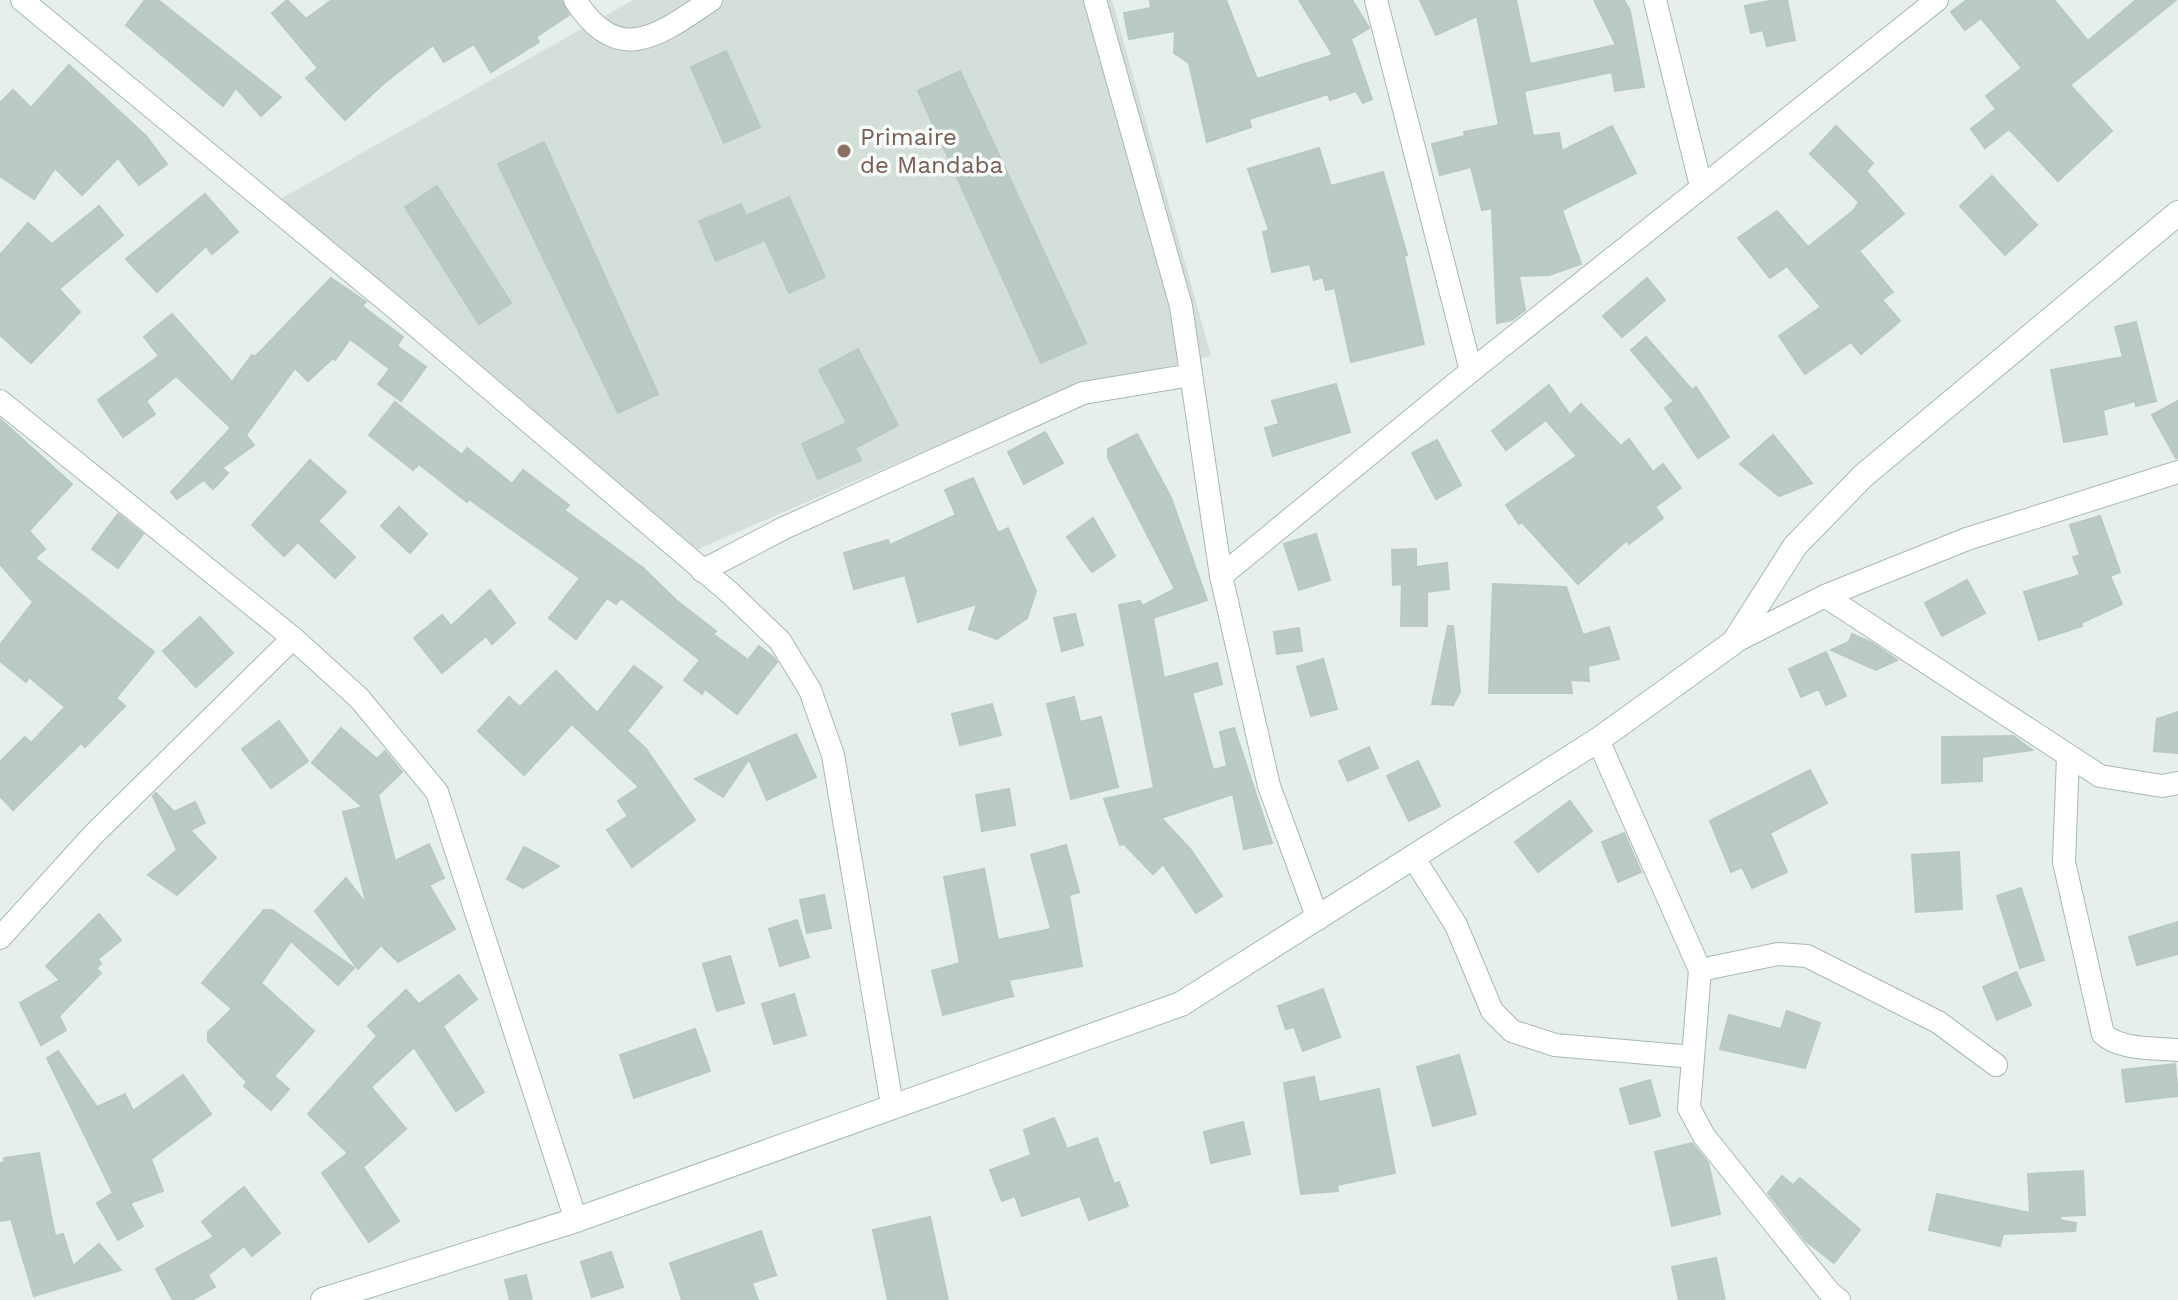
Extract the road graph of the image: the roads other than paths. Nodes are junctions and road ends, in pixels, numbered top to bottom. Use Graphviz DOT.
graph roads {
  1 [pos="22,0"];
  2 [pos="575,0"];
  3 [pos="711,0"];
  4 [pos="1095,0"];
  5 [pos="1376,0"];
  6 [pos="1655,0"];
  7 [pos="1937,0"];
  8 [pos="1701,186"];
  9 [pos="2178,213"];
  10 [pos="1471,371"];
  11 [pos="1191,375"];
  12 [pos="0,401"];
  13 [pos="2178,472"];
  14 [pos="702,571"];
  15 [pos="1221,576"];
  16 [pos="1825,596"];
  17 [pos="293,638"];
  18 [pos="1734,642"];
  19 [pos="1598,740"];
  20 [pos="2068,756"];
  21 [pos="2178,783"];
  22 [pos="1413,857"];
  23 [pos="1318,919"];
  24 [pos="0,938"];
  25 [pos="1700,970"];
  26 [pos="2178,1050"];
  27 [pos="1693,1057"];
  28 [pos="1996,1065"];
  29 [pos="892,1105"];
  30 [pos="576,1220"];
  31 [pos="323,1300"];
  32 [pos="1839,1300"];
  1 -- 14 [label="street"];
  2 -- 3 [label="street"];
  4 -- 11 [label="street"];
  5 -- 10 [label="street"];
  6 -- 8 [label="street"];
  7 -- 8 [label="street"];
  8 -- 10 [label="street"];
  9 -- 18 [label="street"];
  10 -- 15 [label="street"];
  11 -- 14 [label="street"];
  11 -- 15 [label="street"];
  12 -- 17 [label="street"];
  13 -- 16 [label="street"];
  14 -- 29 [label="street"];
  15 -- 23 [label="street"];
  16 -- 18 [label="street"];
  16 -- 20 [label="street"];
  17 -- 24 [label="street"];
  17 -- 30 [label="street"];
  18 -- 19 [label="street"];
  19 -- 22 [label="street"];
  19 -- 25 [label="street"];
  20 -- 21 [label="street"];
  20 -- 26 [label="street"];
  22 -- 23 [label="street"];
  22 -- 27 [label="street"];
  23 -- 29 [label="street"];
  25 -- 27 [label="street"];
  25 -- 28 [label="street"];
  27 -- 32 [label="street"];
  29 -- 30 [label="street"];
  30 -- 31 [label="street"];
}
